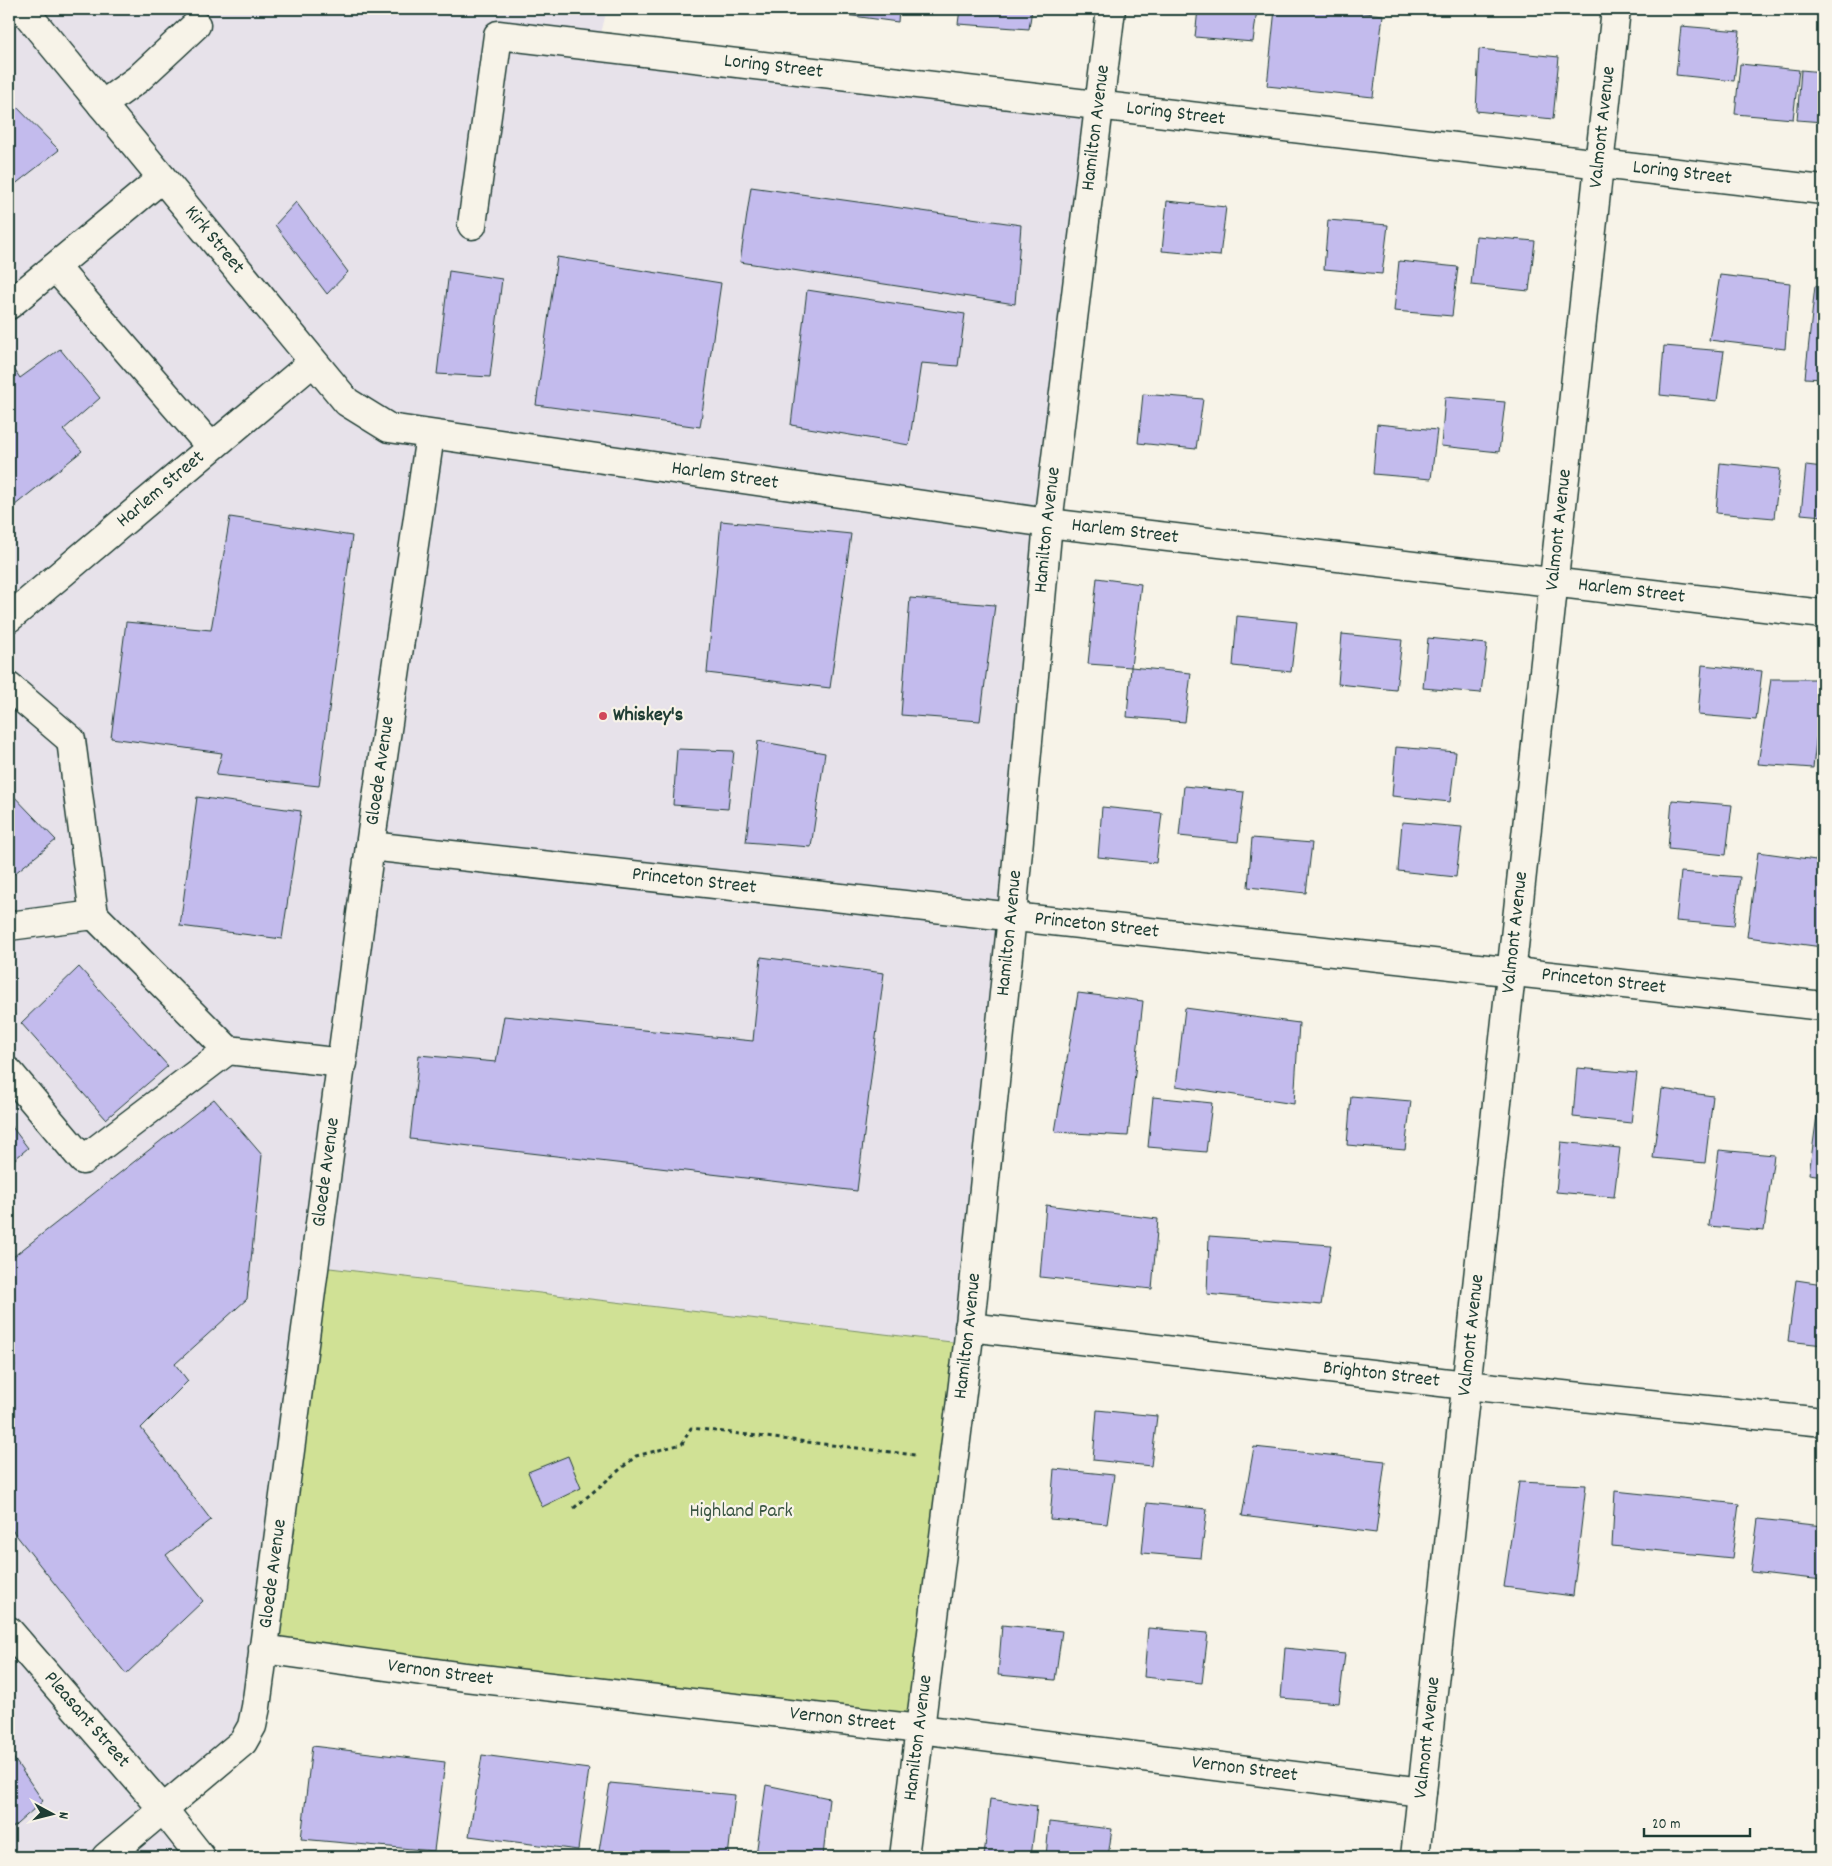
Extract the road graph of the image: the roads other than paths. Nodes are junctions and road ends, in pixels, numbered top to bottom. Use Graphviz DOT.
graph roads {
  1 [pos="23,9"];
  2 [pos="1111,9"];
  3 [pos="1616,9"];
  4 [pos="196,25"];
  5 [pos="102,105"];
  6 [pos="1100,105"];
  7 [pos="1599,164"];
  8 [pos="162,178"];
  9 [pos="1823,190"];
  10 [pos="472,225"];
  11 [pos="56,267"];
  12 [pos="9,305"];
  13 [pos="313,362"];
  14 [pos="430,435"];
  15 [pos="211,447"];
  16 [pos="1048,523"];
  17 [pos="1554,582"];
  18 [pos="1823,614"];
  19 [pos="9,618"];
  20 [pos="9,687"];
  21 [pos="370,846"];
  22 [pos="94,915"];
  23 [pos="1012,916"];
  24 [pos="9,926"];
  25 [pos="1511,972"];
  26 [pos="1823,1006"];
  27 [pos="228,1050"];
  28 [pos="343,1063"];
  29 [pos="9,1072"];
  30 [pos="968,1327"];
  31 [pos="1466,1385"];
  32 [pos="1823,1422"];
  33 [pos="9,1631"];
  34 [pos="263,1649"];
  35 [pos="920,1729"];
  36 [pos="1422,1792"];
  37 [pos="162,1809"];
  38 [pos="106,1857"];
  39 [pos="201,1857"];
  40 [pos="904,1857"];
  41 [pos="1415,1857"];
  1 -- 5 [label="street, Kirk Street"];
  2 -- 6 [label="street, Hamilton Avenue"];
  3 -- 7 [label="street, Valmont Avenue"];
  4 -- 5 [label="street"];
  5 -- 8 [label="street, Kirk Street"];
  6 -- 7 [label="street, Loring Street"];
  6 -- 10 [label="street, Loring Street"];
  6 -- 16 [label="street, Hamilton Avenue"];
  7 -- 9 [label="street, Loring Street"];
  7 -- 17 [label="street, Valmont Avenue"];
  8 -- 11 [label="street"];
  8 -- 13 [label="street, Kirk Street"];
  11 -- 12 [label="street"];
  11 -- 15 [label="street"];
  13 -- 14 [label="street, Kirk Street"];
  13 -- 15 [label="street, Harlem Street"];
  14 -- 16 [label="street, Harlem Street"];
  14 -- 21 [label="street, Gloede Avenue"];
  15 -- 19 [label="street, Harlem Street"];
  16 -- 17 [label="street, Harlem Street"];
  16 -- 23 [label="street, Hamilton Avenue"];
  17 -- 18 [label="street, Harlem Street"];
  17 -- 25 [label="street, Valmont Avenue"];
  20 -- 22 [label="street"];
  21 -- 23 [label="street, Princeton Street"];
  21 -- 28 [label="street, Gloede Avenue"];
  22 -- 24 [label="street"];
  22 -- 27 [label="street"];
  23 -- 25 [label="street, Princeton Street"];
  23 -- 30 [label="street, Hamilton Avenue"];
  25 -- 26 [label="street, Princeton Street"];
  25 -- 31 [label="street, Valmont Avenue"];
  27 -- 28 [label="street"];
  27 -- 29 [label="street"];
  28 -- 34 [label="street, Gloede Avenue"];
  30 -- 31 [label="street, Brighton Street"];
  30 -- 35 [label="street, Hamilton Avenue"];
  31 -- 32 [label="street, Brighton Street"];
  31 -- 36 [label="street, Valmont Avenue"];
  33 -- 37 [label="street, Pleasant Street"];
  34 -- 35 [label="street, Vernon Street"];
  34 -- 37 [label="street, Gloede Avenue"];
  35 -- 36 [label="street, Vernon Street"];
  35 -- 40 [label="street, Hamilton Avenue"];
  36 -- 41 [label="street, Valmont Avenue"];
  37 -- 38 [label="street"];
  37 -- 39 [label="street"];
}
